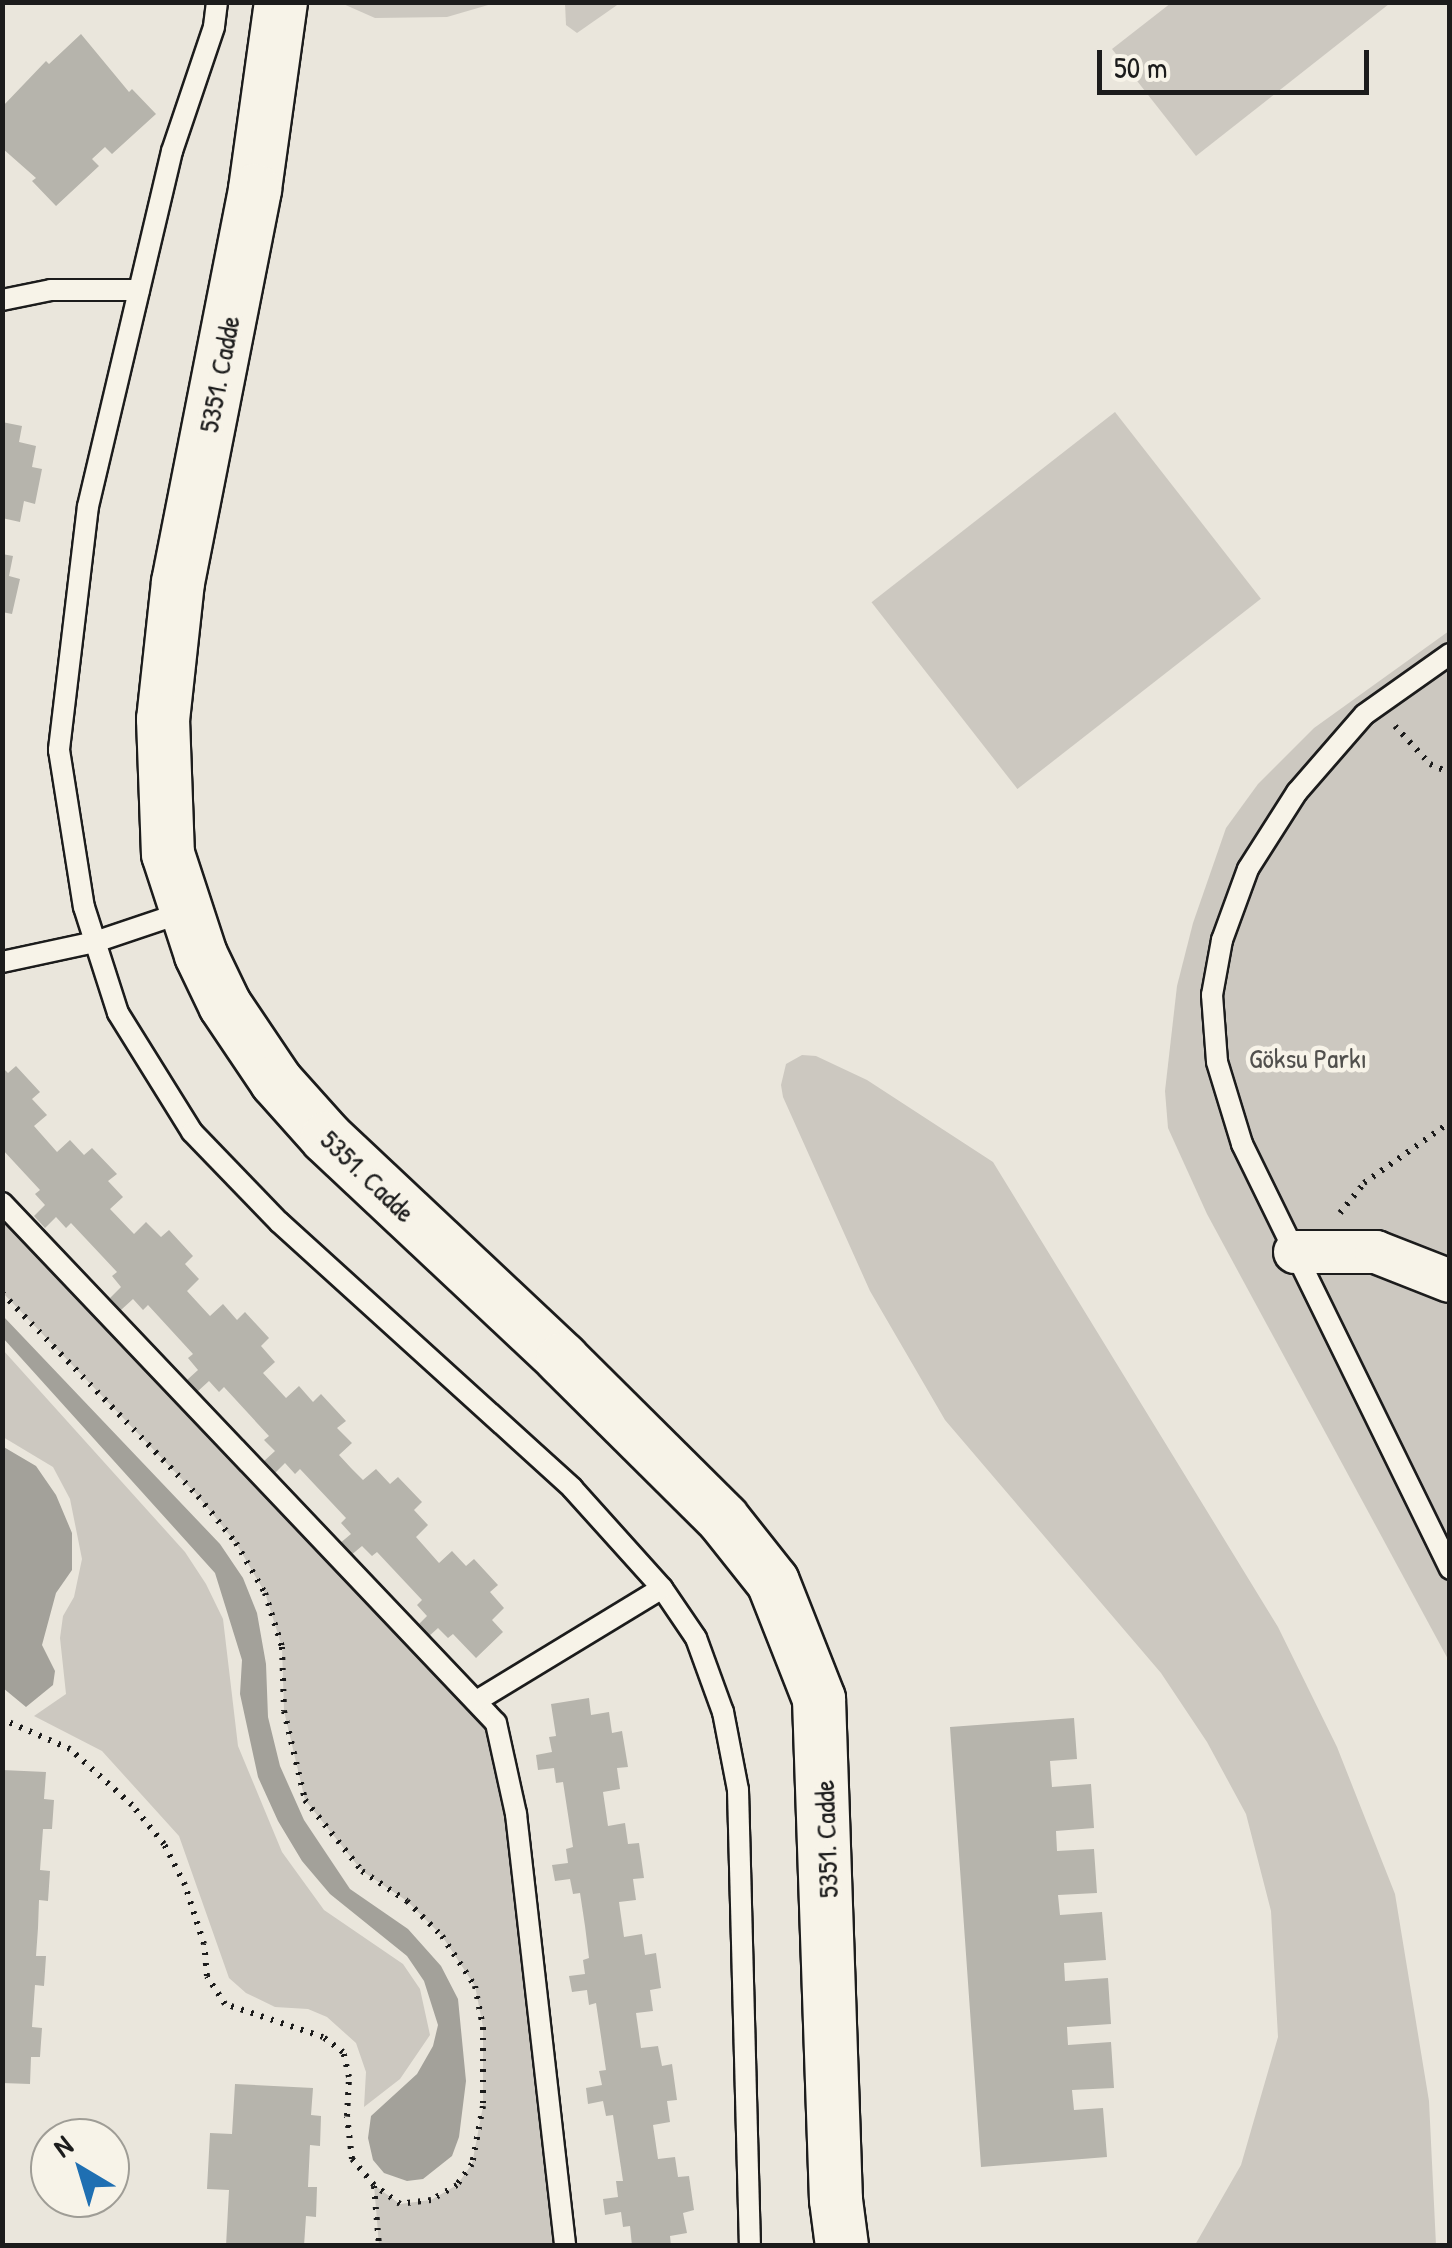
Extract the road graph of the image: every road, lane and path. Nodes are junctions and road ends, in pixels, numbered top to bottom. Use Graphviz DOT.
graph roads {
  1 [pos="217,2"];
  2 [pos="281,2"];
  3 [pos="139,290"];
  4 [pos="2,300"];
  5 [pos="1450,654"];
  6 [pos="1378,705"];
  7 [pos="1450,773"];
  8 [pos="184,912"];
  9 [pos="95,942"];
  10 [pos="2,962"];
  11 [pos="1450,1122"];
  12 [pos="2,1204"];
  13 [pos="1295,1252"];
  14 [pos="1340,1252"];
  15 [pos="1450,1281"];
  16 [pos="2,1293"];
  17 [pos="1450,1570"];
  18 [pos="662,1588"];
  19 [pos="478,1700"];
  20 [pos="2,1719"];
  21 [pos="374,2185"];
  22 [pos="379,2246"];
  23 [pos="565,2246"];
  24 [pos="750,2246"];
  25 [pos="842,2246"];
  1 -- 3 [label="lane"];
  2 -- 8 [label="street, 5351. Cadde"];
  3 -- 4 [label="lane"];
  3 -- 9 [label="lane"];
  5 -- 6 [label="lane"];
  6 -- 7 [label="path"];
  6 -- 13 [label="lane"];
  8 -- 9 [label="lane"];
  8 -- 25 [label="street, 5351. Cadde"];
  9 -- 10 [label="lane"];
  9 -- 18 [label="lane"];
  11 -- 14 [label="path"];
  12 -- 19 [label="lane"];
  13 -- 14 [label="street"];
  13 -- 17 [label="lane"];
  14 -- 15 [label="street"];
  16 -- 21 [label="path"];
  18 -- 19 [label="lane"];
  18 -- 24 [label="lane"];
  19 -- 23 [label="lane"];
  20 -- 21 [label="path"];
  21 -- 22 [label="path"];
}
